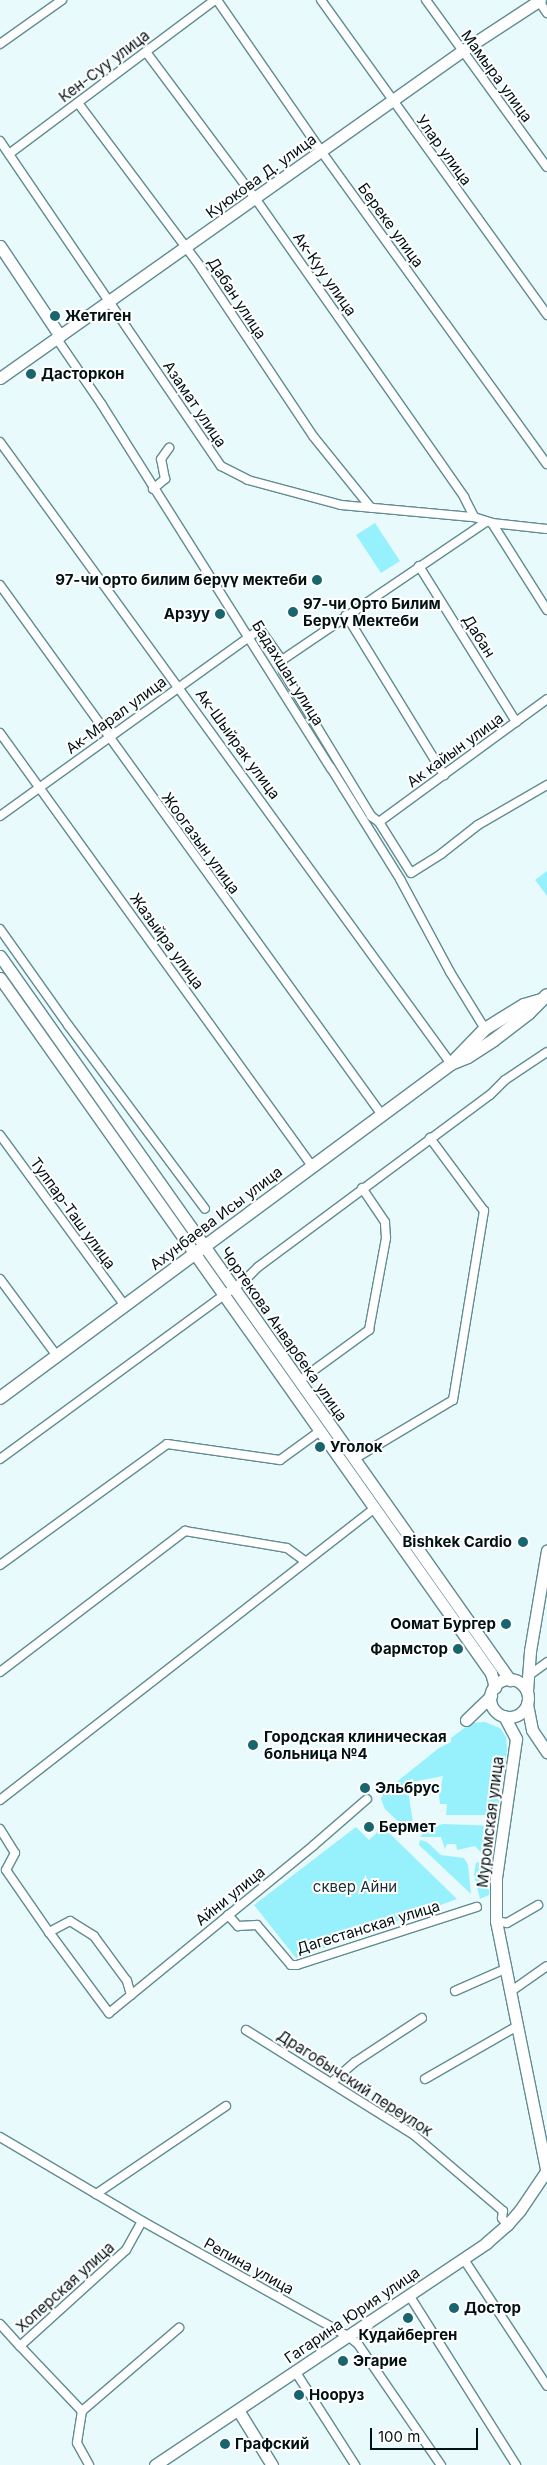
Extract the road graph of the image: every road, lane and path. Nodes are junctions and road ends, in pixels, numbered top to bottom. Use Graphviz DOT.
graph roads {
  1 [pos="62,0"];
  2 [pos="216,0"];
  3 [pos="321,0"];
  4 [pos="426,0"];
  5 [pos="539,0"];
  6 [pos="547,13"];
  7 [pos="0,44"];
  8 [pos="462,51"];
  9 [pos="146,52"];
  10 [pos="392,102"];
  11 [pos="78,103"];
  12 [pos="0,141"];
  13 [pos="321,151"];
  14 [pos="9,154"];
  15 [pos="547,167"];
  16 [pos="255,198"];
  17 [pos="0,246"];
  18 [pos="186,248"];
  19 [pos="108,302"];
  20 [pos="547,315"];
  21 [pos="58,337"];
  22 [pos="0,378"];
  23 [pos="0,442"];
  24 [pos="169,448"];
  25 [pos="547,464"];
  26 [pos="158,486"];
  27 [pos="371,508"];
  28 [pos="474,517"];
  29 [pos="489,523"];
  30 [pos="547,529"];
  31 [pos="418,566"];
  32 [pos="0,585"];
  33 [pos="547,610"];
  34 [pos="346,615"];
  35 [pos="248,636"];
  36 [pos="282,660"];
  37 [pos="179,686"];
  38 [pos="547,699"];
  39 [pos="516,722"];
  40 [pos="0,733"];
  41 [pos="108,738"];
  42 [pos="444,775"];
  43 [pos="547,785"];
  44 [pos="40,788"];
  45 [pos="0,816"];
  46 [pos="379,822"];
  47 [pos="0,929"];
  48 [pos="0,956"];
  49 [pos="0,978"];
  50 [pos="544,997"];
  51 [pos="486,1029"];
  52 [pos="547,1052"];
  53 [pos="451,1064"];
  54 [pos="382,1115"];
  55 [pos="0,1135"];
  56 [pos="430,1138"];
  57 [pos="312,1166"];
  58 [pos="362,1188"];
  59 [pos="205,1209"];
  60 [pos="199,1251"];
  61 [pos="0,1279"];
  62 [pos="228,1292"];
  63 [pos="124,1306"];
  64 [pos="56,1356"];
  65 [pos="299,1381"];
  66 [pos="0,1398"];
  67 [pos="320,1432"];
  68 [pos="0,1459"];
  69 [pos="354,1460"];
  70 [pos="375,1508"];
  71 [pos="547,1550"];
  72 [pos="305,1561"];
  73 [pos="0,1565"];
  74 [pos="530,1651"];
  75 [pos="547,1662"];
  76 [pos="0,1672"];
  77 [pos="528,1676"];
  78 [pos="511,1680"];
  79 [pos="493,1691"];
  80 [pos="527,1691"];
  81 [pos="527,1704"];
  82 [pos="501,1715"];
  83 [pos="532,1730"];
  84 [pos="516,1739"];
  85 [pos="547,1752"];
  86 [pos="0,1800"];
  87 [pos="366,1800"];
  88 [pos="0,1829"];
  89 [pos="3,1868"];
  90 [pos="538,1905"];
  91 [pos="477,1907"];
  92 [pos="228,1915"];
  93 [pos="496,1921"];
  94 [pos="49,1932"];
  95 [pos="547,1966"];
  96 [pos="506,1969"];
  97 [pos="455,1991"];
  98 [pos="510,1992"];
  99 [pos="131,1995"];
  100 [pos="422,2018"];
  101 [pos="517,2026"];
  102 [pos="246,2030"];
  103 [pos="425,2079"];
  104 [pos="332,2082"];
  105 [pos="226,2106"];
  106 [pos="0,2137"];
  107 [pos="546,2170"];
  108 [pos="96,2194"];
  109 [pos="142,2221"];
  110 [pos="507,2225"];
  111 [pos="463,2258"];
  112 [pos="409,2295"];
  113 [pos="0,2324"];
  114 [pos="179,2328"];
  115 [pos="348,2336"];
  116 [pos="20,2346"];
  117 [pos="295,2371"];
  118 [pos="547,2386"];
  119 [pos="238,2410"];
  120 [pos="82,2411"];
  121 [pos="89,2465"];
  122 [pos="155,2465"];
  123 [pos="272,2465"];
  124 [pos="355,2465"];
  125 [pos="441,2465"];
  126 [pos="516,2465"];
  1 -- 7 [label="street"];
  2 -- 9 [label="street, Кен-Суу улица"];
  2 -- 13 [label="street, Береке улица"];
  3 -- 10 [label="street, Улар улица"];
  4 -- 8 [label="street, Мамыра улица"];
  5 -- 6 [label="street"];
  5 -- 8 [label="main road, Куюкова Д. улица"];
  8 -- 10 [label="main road, Куюкова Д. улица"];
  8 -- 15 [label="street, Мамыра улица"];
  9 -- 11 [label="street, Кен-Суу улица"];
  9 -- 16 [label="street, Ак-Куу улица"];
  10 -- 13 [label="main road, Куюкова Д. улица"];
  10 -- 20 [label="street, Улар улица"];
  11 -- 14 [label="street, Кен-Суу улица"];
  11 -- 18 [label="street, Дабан улица"];
  12 -- 14 [label="street, Азамат улица"];
  13 -- 16 [label="main road, Куюкова Д. улица"];
  13 -- 25 [label="street, Береке улица"];
  14 -- 19 [label="street, Азамат улица"];
  16 -- 18 [label="main road, Куюкова Д. улица"];
  16 -- 28 [label="street, Ак-Куу улица"];
  17 -- 21 [label="main road"];
  18 -- 19 [label="main road, Куюкова Д. улица"];
  18 -- 27 [label="street, Дабан улица"];
  19 -- 21 [label="main road, Куюкова Д. улица"];
  19 -- 27 [label="street, Азамат улица"];
  21 -- 22 [label="main road, Куюкова Д. улица"];
  21 -- 26 [label="street, Бадахшан улица"];
  23 -- 37 [label="street, Ак-Шыйрак улица"];
  24 -- 26 [label="street"];
  26 -- 35 [label="street, Бадахшан улица"];
  27 -- 28 [label="street, Азамат улица"];
  28 -- 29 [label="street, Азамат улица"];
  29 -- 30 [label="street, Азамат улица"];
  29 -- 31 [label="street"];
  29 -- 33 [label="street"];
  31 -- 34 [label="street"];
  31 -- 39 [label="street, Дабан"];
  32 -- 41 [label="street, Жоогазын улица"];
  34 -- 36 [label="street"];
  34 -- 42 [label="street"];
  35 -- 36 [label="street"];
  35 -- 37 [label="street, Ак-Марал улица"];
  35 -- 51 [label="street, Бадахшан улица"];
  36 -- 46 [label="street"];
  37 -- 41 [label="street, Ак-Марал улица"];
  37 -- 53 [label="street, Ак-Шыйрак улица"];
  38 -- 39 [label="street, Ак кайын улица"];
  39 -- 42 [label="street, Ак кайын улица"];
  40 -- 44 [label="street, Жазыйра улица"];
  41 -- 44 [label="street, Ак-Марал улица"];
  41 -- 54 [label="street, Жоогазын улица"];
  42 -- 46 [label="street, Ак кайын улица"];
  43 -- 46 [label="street"];
  44 -- 45 [label="street, Ак-Марал улица"];
  44 -- 57 [label="street, Жазыйра улица"];
  47 -- 59 [label="street"];
  48 -- 60 [label="main road, Чортекова Анварбека улица"];
  49 -- 60 [label="main road, Чортекова Анварбека улица"];
  50 -- 51 [label="main road, Ахунбаева Исы улица"];
  50 -- 53 [label="main road, Ахунбаева Исы улица"];
  51 -- 53 [label="main road, Ахунбаева Исы улица"];
  52 -- 56 [label="street"];
  53 -- 54 [label="main road, Ахунбаева Исы улица"];
  54 -- 57 [label="main road, Ахунбаева Исы улица"];
  55 -- 63 [label="street, Тулпар-Таш улица"];
  56 -- 58 [label="street"];
  56 -- 69 [label="street"];
  57 -- 60 [label="main road, Ахунбаева Исы улица"];
  58 -- 62 [label="street"];
  58 -- 65 [label="street"];
  60 -- 62 [label="main road, Чортекова Анварбека улица"];
  60 -- 63 [label="main road, Ахунбаева Исы улица"];
  61 -- 64 [label="street"];
  62 -- 65 [label="main road, Чортекова Анварбека улица"];
  62 -- 67 [label="main road, Чортекова Анварбека улица"];
  62 -- 68 [label="street"];
  63 -- 64 [label="main road, Ахунбаева Исы улица"];
  64 -- 66 [label="main road, Ахунбаева Исы улица"];
  65 -- 69 [label="main road, Чортекова Анварбека улица"];
  67 -- 70 [label="main road, Чортекова Анварбека улица"];
  67 -- 73 [label="street"];
  69 -- 78 [label="main road, Чортекова Анварбека улица"];
  70 -- 72 [label="street"];
  70 -- 79 [label="main road, Чортекова Анварбека улица"];
  71 -- 74 [label="main road"];
  72 -- 76 [label="street"];
  72 -- 86 [label="street"];
  74 -- 77 [label="main road"];
  74 -- 78 [label="main road"];
  75 -- 77 [label="street"];
  77 -- 80 [label="main road"];
  78 -- 79 [label="main road"];
  78 -- 80 [label="main road"];
  79 -- 82 [label="main road"];
  79 -- 82 [label="main road"];
  80 -- 81 [label="main road"];
  81 -- 82 [label="main road"];
  81 -- 83 [label="main road"];
  82 -- 84 [label="main road, Муромская улица"];
  83 -- 84 [label="main road"];
  83 -- 85 [label="main road"];
  84 -- 93 [label="main road, Муромская улица"];
  87 -- 92 [label="street, Айни улица"];
  88 -- 89 [label="street"];
  89 -- 94 [label="street"];
  90 -- 93 [label="street"];
  91 -- 92 [label="street, Дагестанская улица"];
  92 -- 99 [label="street, Айни улица"];
  93 -- 96 [label="main road, Муромская улица"];
  94 -- 99 [label="street"];
  94 -- 99 [label="street, Айни улица"];
  95 -- 98 [label="street"];
  96 -- 97 [label="street"];
  96 -- 98 [label="main road, Муромская улица"];
  98 -- 101 [label="main road, Муромская улица"];
  100 -- 104 [label="street"];
  101 -- 103 [label="street"];
  101 -- 107 [label="main road, Муромская улица"];
  102 -- 104 [label="street, Драгобычский переулок"];
  104 -- 110 [label="street, Драгобычский переулок"];
  105 -- 108 [label="street"];
  106 -- 108 [label="street, Репина улица"];
  107 -- 110 [label="main road, Гагарина Юрия улица"];
  108 -- 109 [label="street, Репина улица"];
  109 -- 115 [label="street, Репина улица"];
  109 -- 116 [label="street, Хоперская улица"];
  110 -- 111 [label="main road, Гагарина Юрия улица"];
  111 -- 112 [label="main road, Гагарина Юрия улица"];
  111 -- 118 [label="street"];
  112 -- 115 [label="main road, Гагарина Юрия улица"];
  112 -- 126 [label="street"];
  113 -- 116 [label="street, Хоперская улица"];
  114 -- 120 [label="street"];
  115 -- 117 [label="main road, Гагарина Юрия улица"];
  115 -- 125 [label="street, Репина улица"];
  116 -- 120 [label="street, Хоперская улица"];
  117 -- 119 [label="main road, Гагарина Юрия улица"];
  117 -- 124 [label="street"];
  119 -- 122 [label="main road, Гагарина Юрия улица"];
  119 -- 123 [label="main road"];
  120 -- 121 [label="street"];
}
